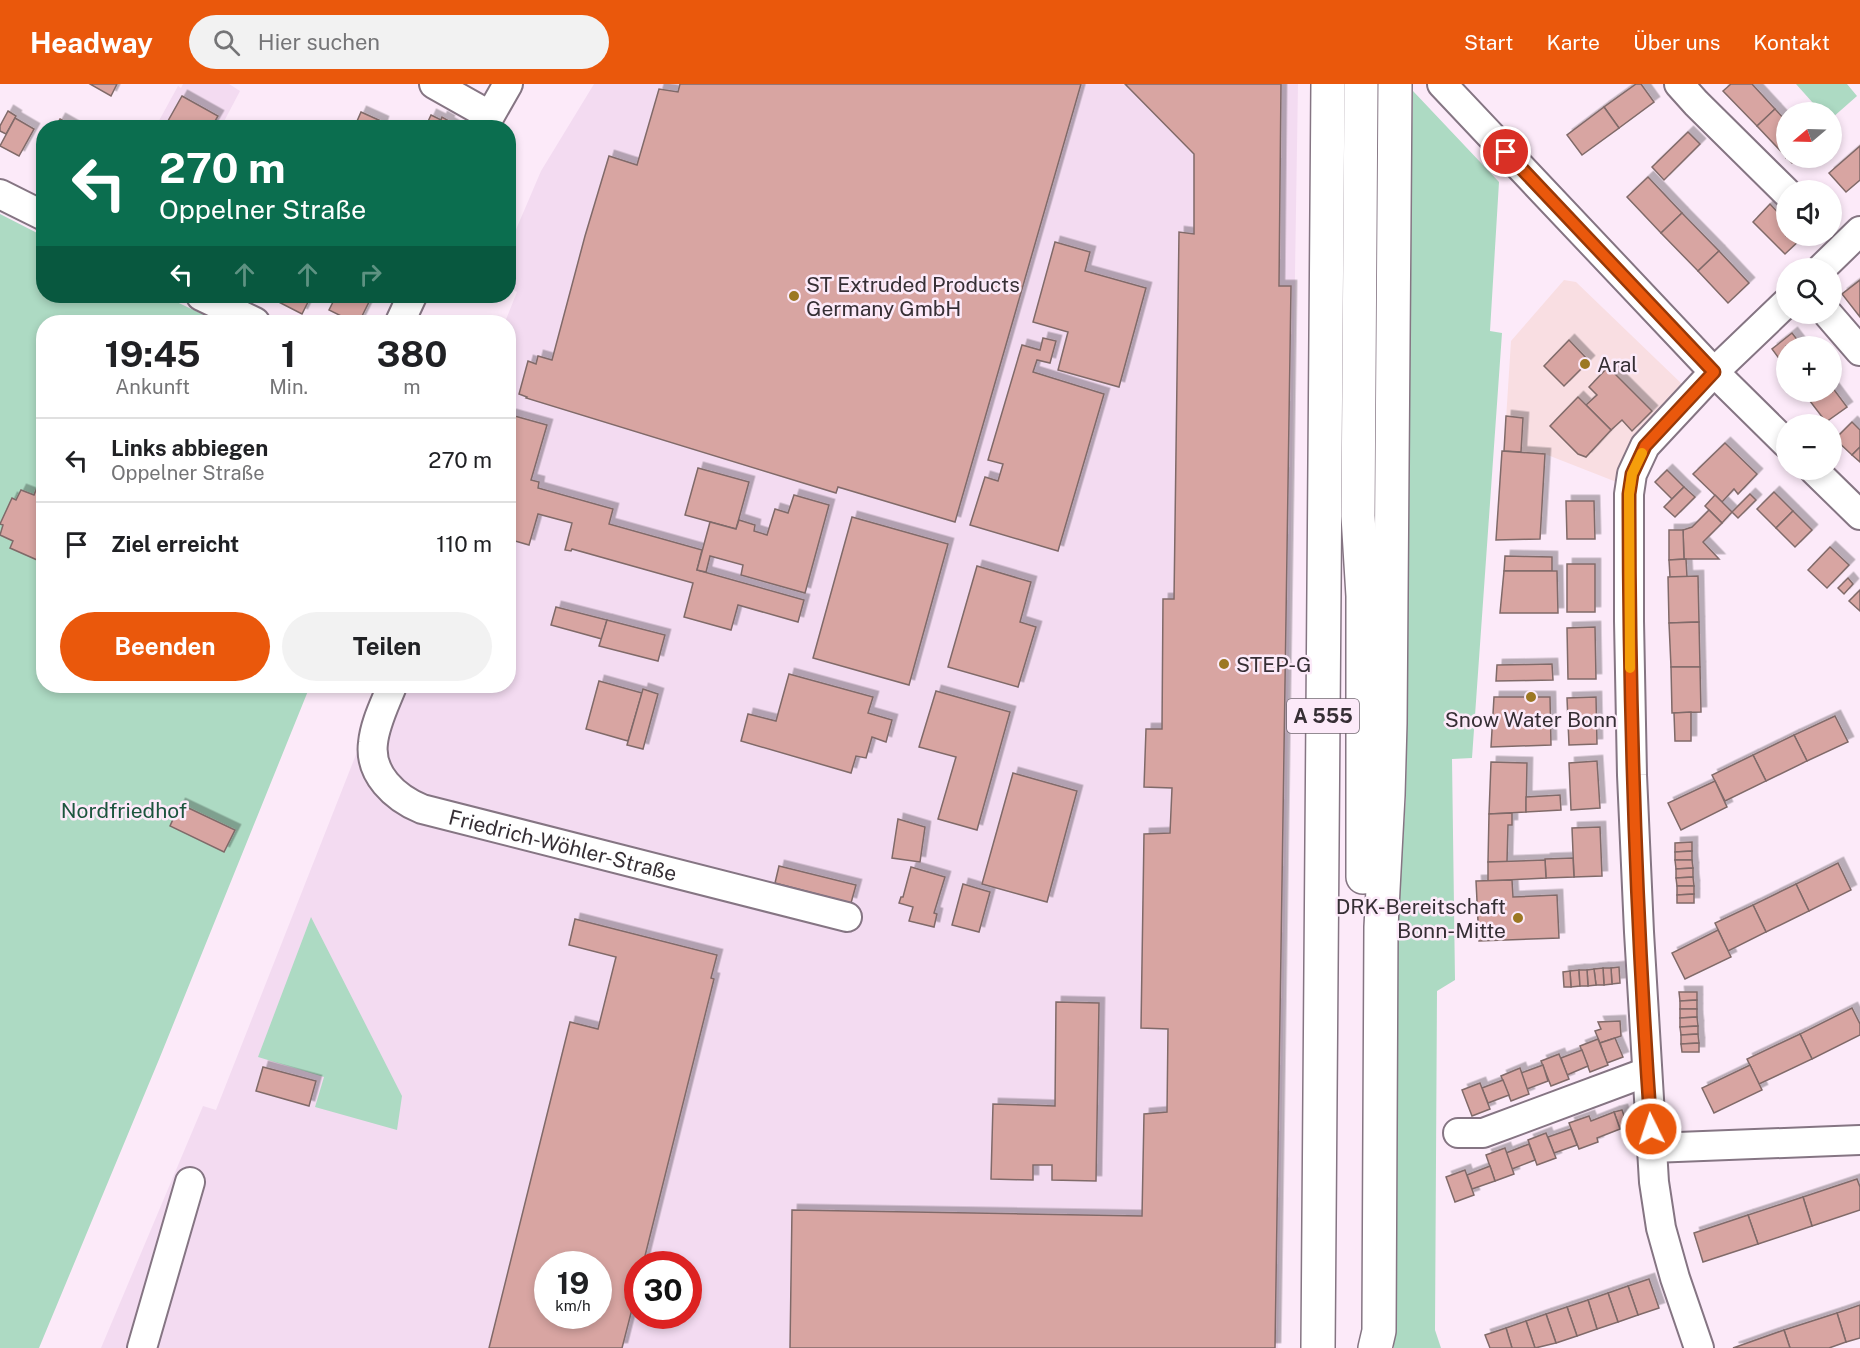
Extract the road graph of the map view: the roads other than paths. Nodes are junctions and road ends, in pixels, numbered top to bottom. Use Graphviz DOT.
graph roads {
  1 [pos="434,84"];
  2 [pos="508,84"];
  3 [pos="1328,84"];
  4 [pos="1361,84"];
  5 [pos="1384,84"];
  6 [pos="1395,84"];
  7 [pos="1442,84"];
  8 [pos="1679,84"];
  9 [pos="485,120"];
  10 [pos="487,120"];
  11 [pos="1776,182"];
  12 [pos="0,194"];
  13 [pos="36,212"];
  14 [pos="216,303"];
  15 [pos="1776,313"];
  16 [pos="240,315"];
  17 [pos="1837,324"];
  18 [pos="1860,351"];
  19 [pos="1714,372"];
  20 [pos="1776,433"];
  21 [pos="1824,480"];
  22 [pos="1860,515"];
  23 [pos="1363,596"];
  24 [pos="389,693"];
  25 [pos="847,917"];
  26 [pos="1647,1072"];
  27 [pos="1458,1133"];
  28 [pos="1860,1140"];
  29 [pos="1652,1148"];
  30 [pos="190,1182"];
  31 [pos="142,1348"];
  32 [pos="1318,1348"];
  33 [pos="1366,1348"];
  34 [pos="1375,1348"];
  35 [pos="1699,1348"];
  1 -- 9 [label="street"];
  2 -- 10 [label="street"];
  3 -- 32 [label="highway, A 555"];
  4 -- 23 [label="highway, A 555"];
  5 -- 23 [label="highway"];
  6 -- 34 [label="highway"];
  7 -- 19 [label="street"];
  8 -- 11 [label="street"];
  12 -- 13 [label="street"];
  14 -- 16 [label="street"];
  15 -- 19 [label="street"];
  17 -- 18 [label="street"];
  19 -- 20 [label="street"];
  19 -- 26 [label="street"];
  21 -- 22 [label="street"];
  23 -- 33 [label="highway, A 555"];
  24 -- 25 [label="street, Friedrich-Wöhler-Straße"];
  26 -- 27 [label="street"];
  26 -- 29 [label="street"];
  28 -- 29 [label="street"];
  29 -- 35 [label="street"];
  30 -- 31 [label="street"];
}
